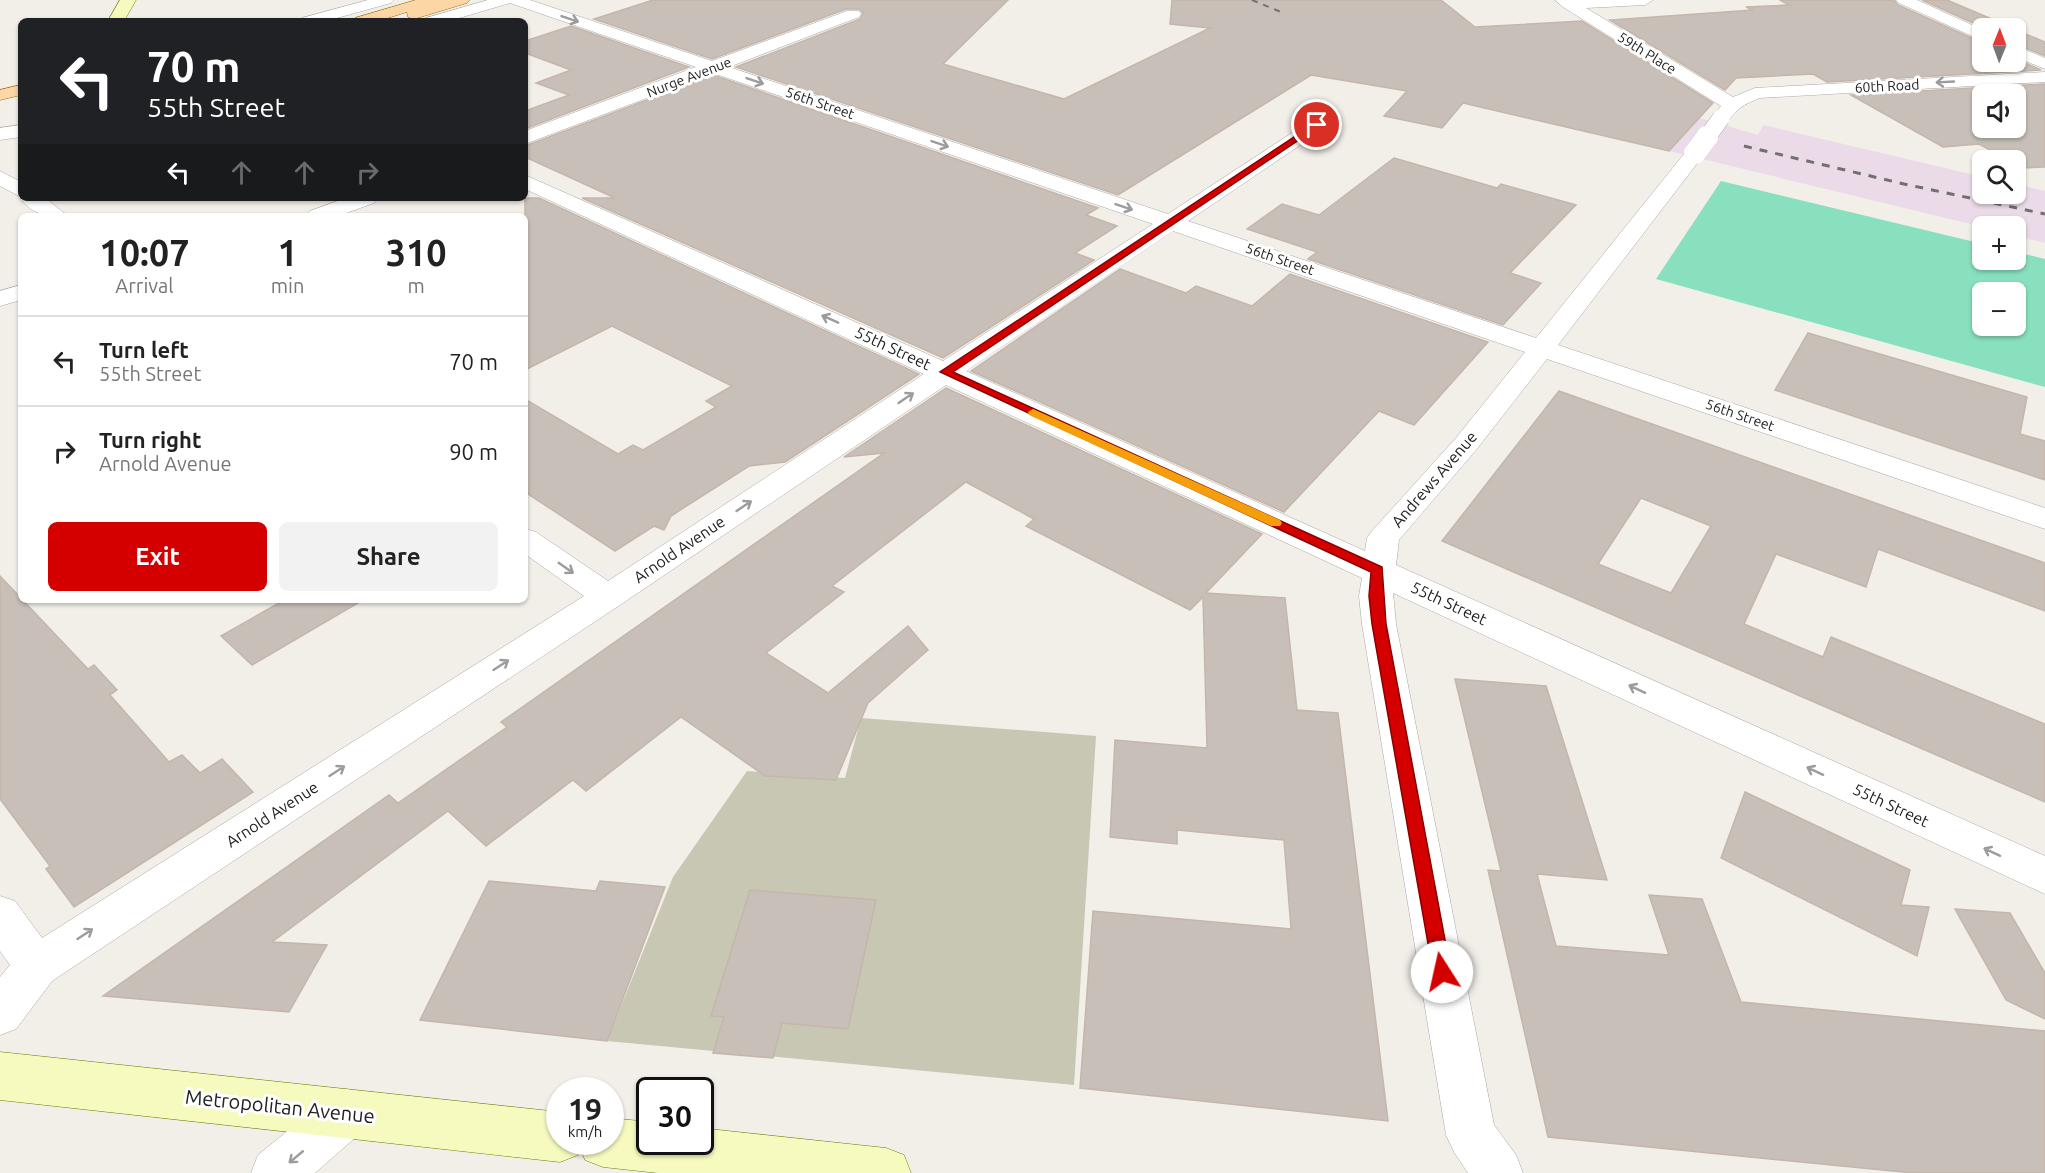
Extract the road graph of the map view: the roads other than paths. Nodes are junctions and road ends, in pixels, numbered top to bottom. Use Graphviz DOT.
graph roads {
  1 [pos="128,0"];
  2 [pos="386,0"];
  3 [pos="433,0"];
  4 [pos="462,0"];
  5 [pos="505,0"];
  6 [pos="515,0"];
  7 [pos="1645,0"];
  8 [pos="1904,0"];
  9 [pos="1565,2"];
  10 [pos="853,14"];
  11 [pos="118,18"];
  12 [pos="319,18"];
  13 [pos="372,18"];
  14 [pos="402,18"];
  15 [pos="442,18"];
  16 [pos="1972,31"];
  17 [pos="2026,55"];
  18 [pos="2045,64"];
  19 [pos="714,68"];
  20 [pos="2045,77"];
  21 [pos="18,91"];
  22 [pos="0,95"];
  23 [pos="18,102"];
  24 [pos="0,105"];
  25 [pos="1727,112"];
  26 [pos="1317,125"];
  27 [pos="18,131"];
  28 [pos="0,134"];
  29 [pos="528,137"];
  30 [pos="0,177"];
  31 [pos="528,182"];
  32 [pos="18,189"];
  33 [pos="35,201"];
  34 [pos="358,201"];
  35 [pos="53,213"];
  36 [pos="326,213"];
  37 [pos="1169,222"];
  38 [pos="18,293"];
  39 [pos="0,299"];
  40 [pos="1542,348"];
  41 [pos="945,372"];
  42 [pos="2045,519"];
  43 [pos="528,541"];
  44 [pos="1378,570"];
  45 [pos="608,597"];
  46 [pos="2045,876"];
  47 [pos="0,915"];
  48 [pos="36,966"];
  49 [pos="0,1013"];
  50 [pos="0,1076"];
  51 [pos="347,1113"];
  52 [pos="546,1135"];
  53 [pos="624,1145"];
  54 [pos="763,1166"];
  55 [pos="276,1173"];
  56 [pos="886,1173"];
  57 [pos="1498,1173"];
  1 -- 11 [label="main road"];
  2 -- 12 [label="street"];
  3 -- 13 [label="main road"];
  4 -- 14 [label="main road"];
  5 -- 15 [label="street"];
  6 -- 19 [label="street, 56th Street, one-way"];
  7 -- 9 [label="street"];
  8 -- 16 [label="street"];
  9 -- 25 [label="street, 59th Place"];
  10 -- 19 [label="street, Nurge Avenue"];
  17 -- 18 [label="street"];
  19 -- 29 [label="street, Nurge Avenue"];
  19 -- 37 [label="street, 56th Street, one-way"];
  20 -- 25 [label="street, 60th Road, one-way"];
  21 -- 22 [label="main road"];
  23 -- 24 [label="main road"];
  25 -- 40 [label="street, Andrews Avenue, bridge"];
  26 -- 37 [label="street, Arnold Avenue"];
  27 -- 28 [label="street"];
  30 -- 32 [label="street"];
  41 -- 31 [label="street, 55th Street, one-way"];
  33 -- 35 [label="street"];
  34 -- 36 [label="street"];
  37 -- 40 [label="street, 56th Street"];
  37 -- 41 [label="street, Arnold Avenue"];
  38 -- 39 [label="street"];
  40 -- 42 [label="street, 56th Street"];
  40 -- 44 [label="street, Andrews Avenue"];
  41 -- 44 [label="street, 55th Street"];
  45 -- 41 [label="street, Arnold Avenue, one-way"];
  43 -- 45 [label="street, one-way"];
  46 -- 44 [label="street, 55th Street, one-way"];
  44 -- 57 [label="street, Andrews Avenue"];
  48 -- 45 [label="street, Arnold Avenue, one-way"];
  47 -- 48 [label="street"];
  48 -- 49 [label="street, Arnold Avenue"];
  50 -- 51 [label="main road, Metropolitan Avenue"];
  51 -- 52 [label="main road, Metropolitan Avenue"];
  51 -- 55 [label="street, one-way"];
  53 -- 54 [label="main road"];
  54 -- 56 [label="main road"];
}
